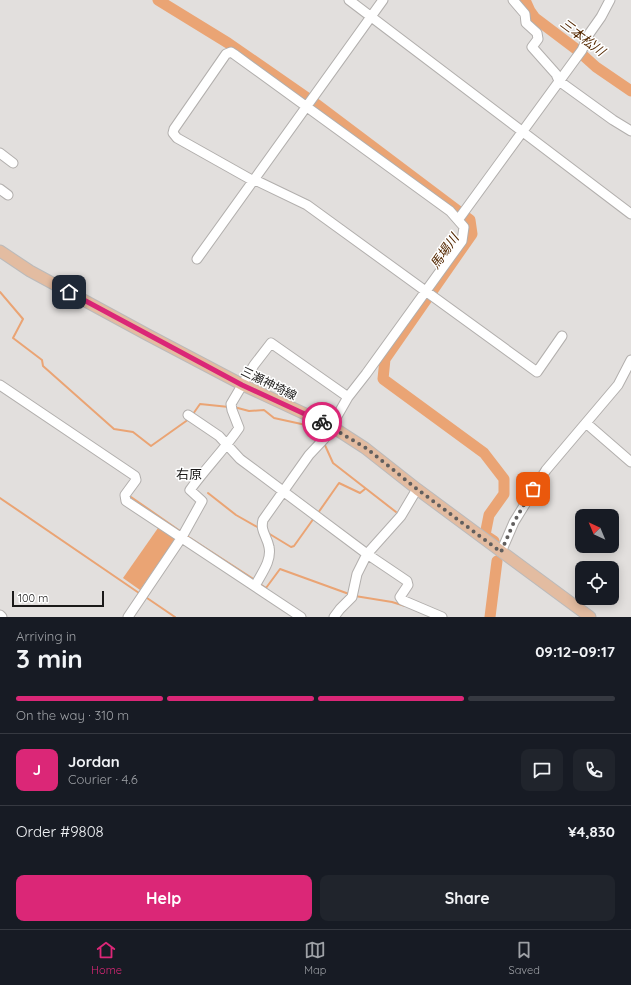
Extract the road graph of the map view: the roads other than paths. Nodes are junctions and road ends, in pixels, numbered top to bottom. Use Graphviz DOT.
graph roads {
  1 [pos="349,0"];
  2 [pos="384,0"];
  3 [pos="513,0"];
  4 [pos="610,0"];
  5 [pos="372,17"];
  6 [pos="559,81"];
  7 [pos="307,106"];
  8 [pos="631,131"];
  9 [pos="522,132"];
  10 [pos="0,153"];
  11 [pos="14,163"];
  12 [pos="255,180"];
  13 [pos="0,189"];
  14 [pos="8,195"];
  15 [pos="631,214"];
  16 [pos="458,220"];
  17 [pos="0,251"];
  18 [pos="197,259"];
  19 [pos="425,291"];
  20 [pos="562,336"];
  21 [pos="631,360"];
  22 [pos="0,385"];
  23 [pos="242,385"];
  24 [pos="348,397"];
  25 [pos="188,415"];
  26 [pos="586,423"];
  27 [pos="331,426"];
  28 [pos="227,446"];
  29 [pos="631,462"];
  30 [pos="417,489"];
  31 [pos="283,492"];
  32 [pos="182,537"];
  33 [pos="501,552"];
  34 [pos="367,554"];
  35 [pos="255,586"];
  36 [pos="128,617"];
  37 [pos="301,617"];
  38 [pos="334,617"];
  39 [pos="442,617"];
  40 [pos="590,617"];
  1 -- 5 [label="street"];
  2 -- 5 [label="street"];
  3 -- 6 [label="street"];
  4 -- 6 [label="street"];
  5 -- 7 [label="street"];
  5 -- 9 [label="street"];
  6 -- 8 [label="street"];
  6 -- 9 [label="street"];
  7 -- 12 [label="street"];
  7 -- 12 [label="street"];
  7 -- 16 [label="street"];
  9 -- 15 [label="street"];
  9 -- 16 [label="street"];
  10 -- 11 [label="street"];
  12 -- 18 [label="street"];
  12 -- 19 [label="street"];
  13 -- 14 [label="street"];
  16 -- 19 [label="street"];
  17 -- 23 [label="main road, 三瀬神埼線"];
  19 -- 20 [label="street"];
  19 -- 24 [label="street"];
  21 -- 26 [label="street"];
  22 -- 32 [label="street"];
  23 -- 24 [label="street"];
  23 -- 27 [label="main road, 三瀬神埼線"];
  23 -- 28 [label="street"];
  24 -- 27 [label="street"];
  25 -- 28 [label="street"];
  26 -- 29 [label="street"];
  26 -- 33 [label="street"];
  27 -- 30 [label="main road, 三瀬神埼線"];
  27 -- 31 [label="street"];
  28 -- 31 [label="street"];
  28 -- 32 [label="street"];
  30 -- 33 [label="main road, 三瀬神埼線"];
  30 -- 34 [label="street"];
  31 -- 34 [label="street"];
  31 -- 35 [label="street"];
  32 -- 35 [label="street"];
  32 -- 36 [label="street"];
  33 -- 40 [label="main road, 三瀬神埼線"];
  34 -- 38 [label="street"];
  34 -- 39 [label="street"];
  35 -- 37 [label="street"];
}
